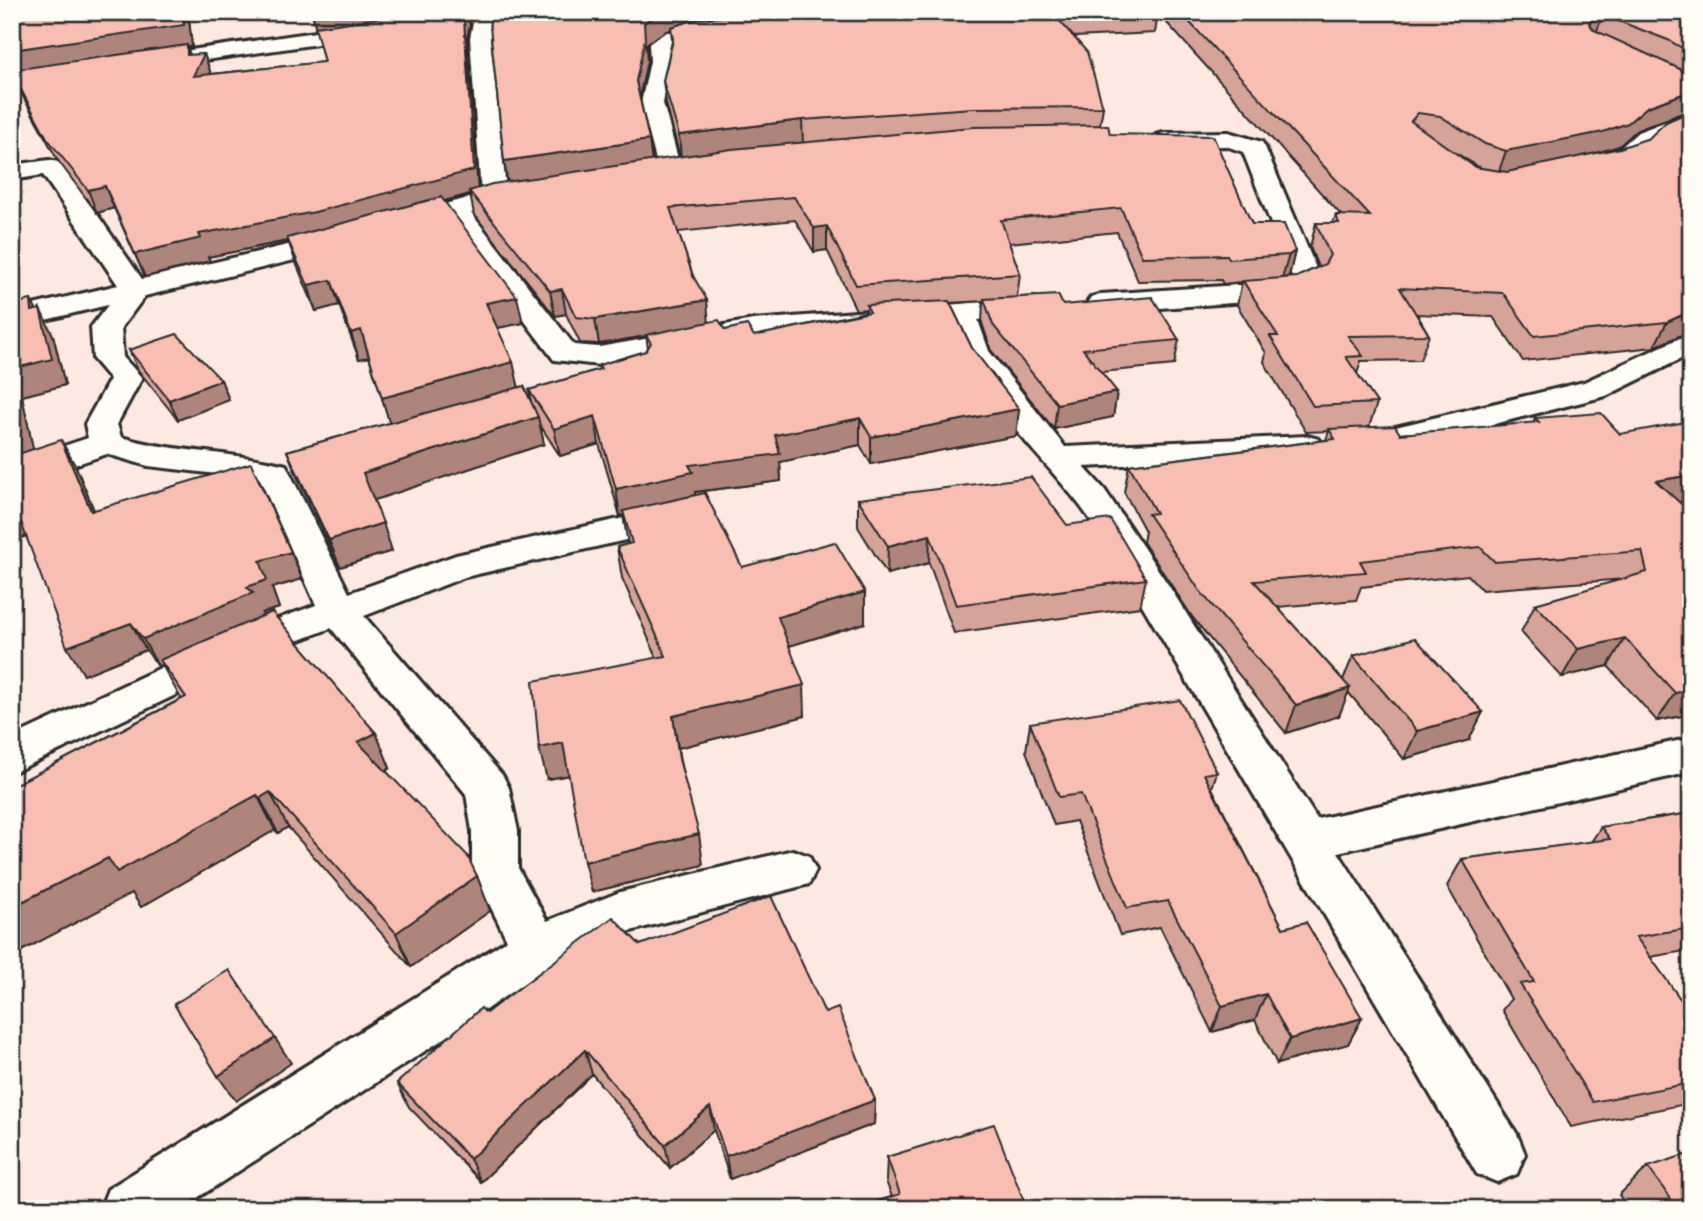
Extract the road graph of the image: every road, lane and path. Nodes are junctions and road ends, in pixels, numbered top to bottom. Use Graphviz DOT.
graph roads {
  1 [pos="485,13"];
  2 [pos="738,28"];
  3 [pos="117,66"];
  4 [pos="1691,119"];
  5 [pos="1134,140"];
  6 [pos="696,166"];
  7 [pos="669,170"];
  8 [pos="1573,170"];
  9 [pos="12,173"];
  10 [pos="642,174"];
  11 [pos="548,189"];
  12 [pos="494,198"];
  13 [pos="453,208"];
  14 [pos="135,290"];
  15 [pos="960,312"];
  16 [pos="12,319"];
  17 [pos="753,329"];
  18 [pos="1691,342"];
  19 [pos="1659,358"];
  20 [pos="1691,377"];
  21 [pos="580,384"];
  22 [pos="106,443"];
  23 [pos="1057,458"];
  24 [pos="12,475"];
  25 [pos="710,510"];
  26 [pos="338,611"];
  27 [pos="1691,755"];
  28 [pos="12,756"];
  29 [pos="1306,840"];
  30 [pos="793,870"];
  31 [pos="536,948"];
  32 [pos="1497,1154"];
  33 [pos="128,1209"];
  1 -- 3 [label="street"];
  1 -- 12 [label="street"];
  2 -- 7 [label="street"];
  4 -- 8 [label="street"];
  5 -- 15 [label="street"];
  6 -- 7 [label="street"];
  7 -- 10 [label="street"];
  9 -- 14 [label="street"];
  11 -- 12 [label="street"];
  12 -- 13 [label="street"];
  13 -- 14 [label="street"];
  13 -- 17 [label="street"];
  14 -- 16 [label="street"];
  14 -- 22 [label="street"];
  15 -- 17 [label="street"];
  15 -- 23 [label="street"];
  17 -- 21 [label="street"];
  18 -- 19 [label="street"];
  19 -- 20 [label="street"];
  19 -- 23 [label="street"];
  22 -- 24 [label="street"];
  22 -- 26 [label="street"];
  23 -- 29 [label="street"];
  25 -- 26 [label="street"];
  26 -- 28 [label="street"];
  26 -- 31 [label="street"];
  27 -- 29 [label="street"];
  29 -- 32 [label="street"];
  30 -- 31 [label="street"];
  31 -- 33 [label="street"];
}
